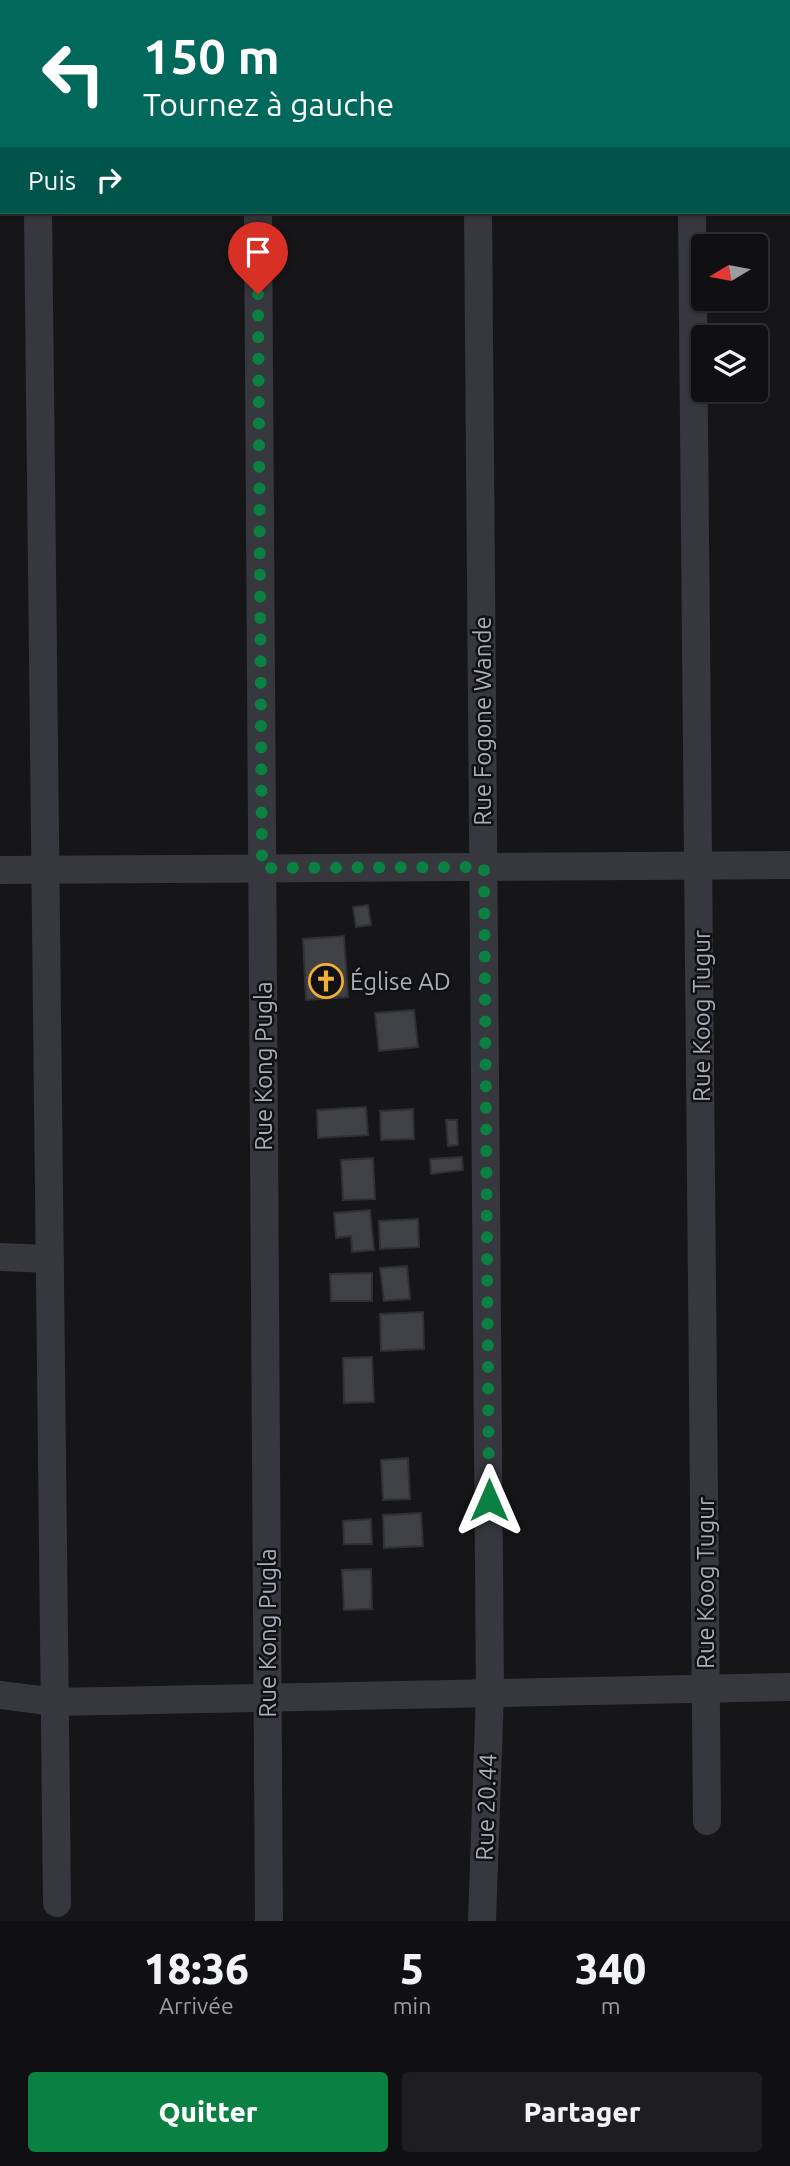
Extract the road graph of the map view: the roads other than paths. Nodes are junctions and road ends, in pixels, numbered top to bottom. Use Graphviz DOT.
graph roads {
  1 [pos="38,214"];
  2 [pos="258,214"];
  3 [pos="478,214"];
  4 [pos="692,214"];
  5 [pos="790,865"];
  6 [pos="699,866"];
  7 [pos="484,867"];
  8 [pos="262,868"];
  9 [pos="0,870"];
  10 [pos="45,870"];
  11 [pos="0,1257"];
  12 [pos="50,1259"];
  13 [pos="790,1687"];
  14 [pos="706,1688"];
  15 [pos="490,1692"];
  16 [pos="0,1695"];
  17 [pos="268,1698"];
  18 [pos="54,1702"];
  19 [pos="707,1821"];
  20 [pos="57,1903"];
  21 [pos="269,1920"];
  22 [pos="482,1921"];
  1 -- 10 [label="street"];
  2 -- 8 [label="street, Rue Kong Pugla"];
  3 -- 7 [label="street, Rue Fogone Wande"];
  4 -- 6 [label="street, Rue Koog Tugur"];
  5 -- 6 [label="street"];
  6 -- 7 [label="street"];
  6 -- 14 [label="street, Rue Koog Tugur"];
  7 -- 8 [label="street"];
  7 -- 15 [label="street, Rue Fogone Wande"];
  8 -- 10 [label="street"];
  8 -- 17 [label="street, Rue Kong Pugla"];
  9 -- 10 [label="street"];
  10 -- 12 [label="street"];
  11 -- 12 [label="street"];
  12 -- 18 [label="street"];
  13 -- 14 [label="street"];
  14 -- 15 [label="street"];
  14 -- 19 [label="street, Rue Koog Tugur"];
  15 -- 17 [label="street"];
  15 -- 22 [label="street, Rue 20.44"];
  16 -- 18 [label="street"];
  17 -- 18 [label="street"];
  17 -- 21 [label="street, Rue Kong Pugla"];
  18 -- 20 [label="street"];
}
